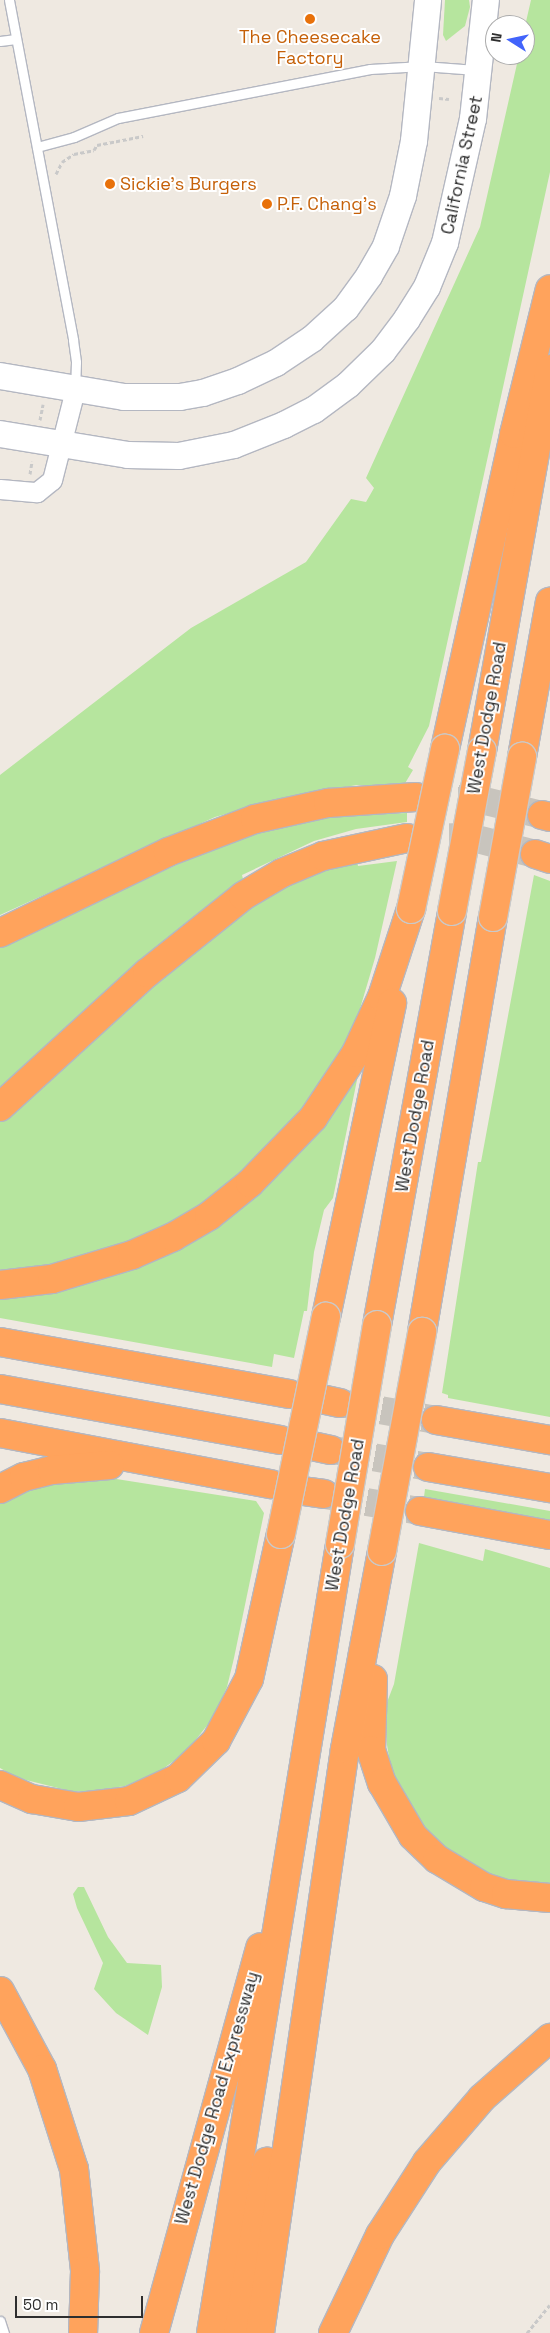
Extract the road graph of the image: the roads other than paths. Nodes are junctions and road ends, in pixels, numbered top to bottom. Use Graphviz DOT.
graph roads {
  1 [pos="9,0"];
  2 [pos="428,0"];
  3 [pos="486,0"];
  4 [pos="16,38"];
  5 [pos="0,42"];
  6 [pos="423,66"];
  7 [pos="481,70"];
  8 [pos="37,147"];
  9 [pos="550,289"];
  10 [pos="550,369"];
  11 [pos="0,376"];
  12 [pos="74,390"];
  13 [pos="0,434"];
  14 [pos="63,444"];
  15 [pos="0,489"];
  16 [pos="550,601"];
  17 [pos="416,797"];
  18 [pos="407,838"];
  19 [pos="411,908"];
  20 [pos="0,933"];
  21 [pos="0,1108"];
  22 [pos="0,1285"];
  23 [pos="0,1342"];
  24 [pos="0,1389"];
  25 [pos="289,1394"];
  26 [pos="436,1420"];
  27 [pos="0,1433"];
  28 [pos="280,1440"];
  29 [pos="550,1440"];
  30 [pos="428,1467"];
  31 [pos="184,1468"];
  32 [pos="271,1484"];
  33 [pos="550,1488"];
  34 [pos="0,1489"];
  35 [pos="420,1511"];
  36 [pos="460,1518"];
  37 [pos="550,1535"];
  38 [pos="550,1550"];
  39 [pos="370,1609"];
  40 [pos="0,1784"];
  41 [pos="287,1865"];
  42 [pos="550,1898"];
  43 [pos="311,1978"];
  44 [pos="0,1991"];
  45 [pos="550,2038"];
  46 [pos="0,2320"];
  47 [pos="4,2333"];
  48 [pos="83,2333"];
  49 [pos="154,2333"];
  50 [pos="211,2333"];
  51 [pos="238,2333"];
  52 [pos="260,2333"];
  53 [pos="332,2333"];
  1 -- 4 [label="lane"];
  2 -- 6 [label="main road"];
  3 -- 7 [label="main road, California Street"];
  4 -- 5 [label="lane"];
  4 -- 8 [label="lane"];
  6 -- 7 [label="lane"];
  6 -- 8 [label="lane"];
  6 -- 12 [label="main road"];
  7 -- 14 [label="main road, California Street"];
  8 -- 12 [label="lane"];
  9 -- 19 [label="highway, bridge"];
  10 -- 41 [label="highway, West Dodge Road, bridge"];
  11 -- 12 [label="main road"];
  12 -- 14 [label="street"];
  13 -- 14 [label="main road, California Street"];
  14 -- 15 [label="street"];
  16 -- 39 [label="highway, bridge"];
  17 -- 20 [label="highway"];
  18 -- 21 [label="highway"];
  19 -- 22 [label="highway"];
  19 -- 40 [label="highway, bridge"];
  23 -- 25 [label="highway"];
  24 -- 28 [label="highway"];
  26 -- 29 [label="highway"];
  27 -- 31 [label="highway"];
  30 -- 33 [label="highway"];
  31 -- 32 [label="highway"];
  31 -- 34 [label="highway"];
  35 -- 36 [label="highway"];
  36 -- 37 [label="highway"];
  36 -- 38 [label="highway"];
  39 -- 42 [label="highway"];
  39 -- 43 [label="highway"];
  41 -- 49 [label="highway, West Dodge Road Expressway"];
  41 -- 50 [label="highway"];
  43 -- 51 [label="highway"];
  43 -- 52 [label="highway"];
  44 -- 48 [label="highway"];
  45 -- 53 [label="highway"];
  46 -- 47 [label="lane"];
}
